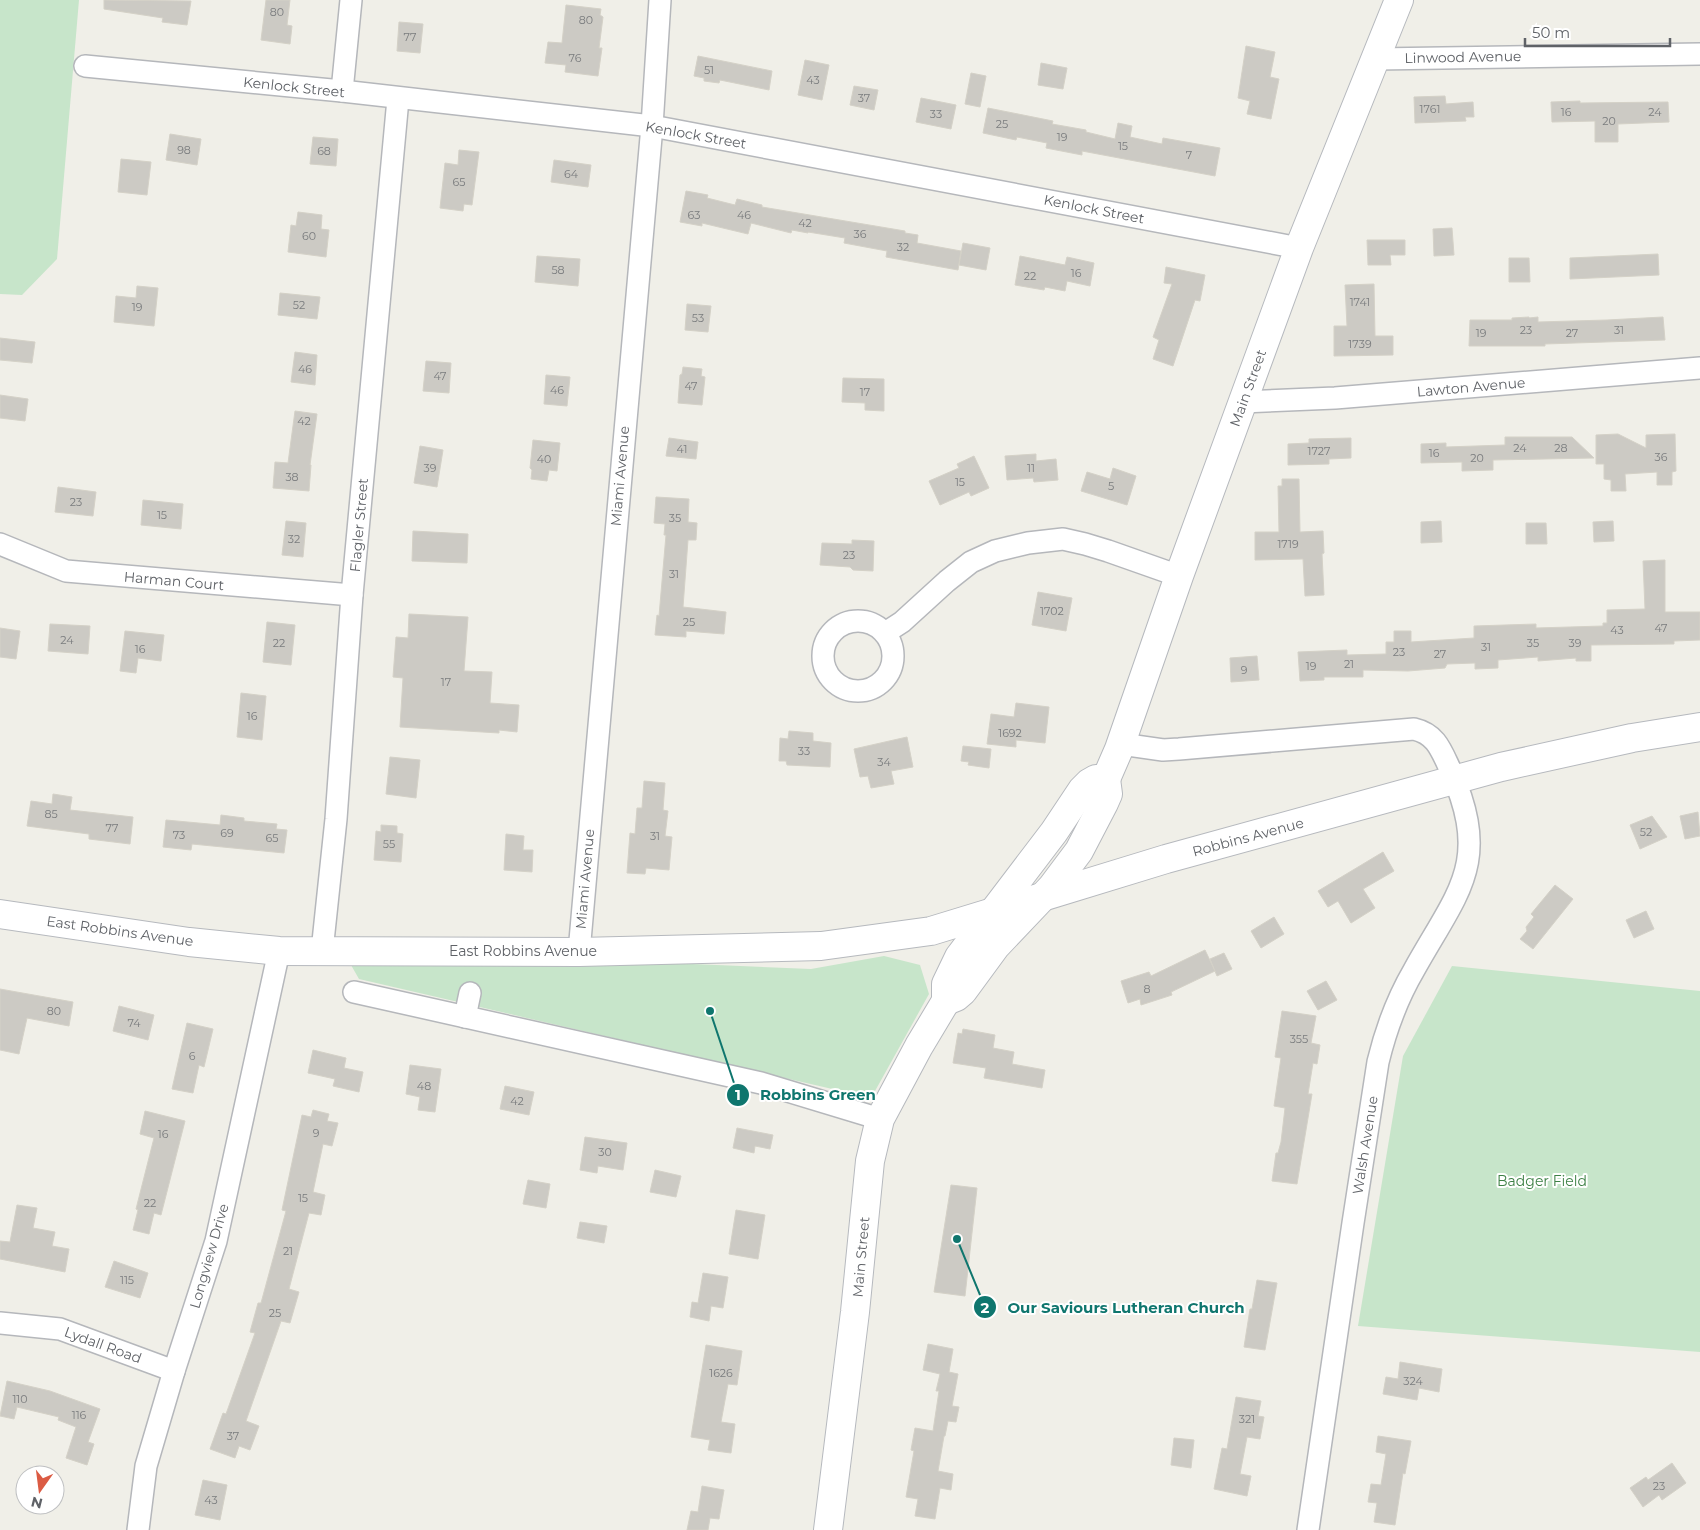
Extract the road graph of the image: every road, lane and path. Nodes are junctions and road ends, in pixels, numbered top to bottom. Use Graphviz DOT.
graph roads {
  1 [pos="351,0"];
  2 [pos="660,0"];
  3 [pos="1399,0"];
  4 [pos="1700,54"];
  5 [pos="1376,59"];
  6 [pos="86,66"];
  7 [pos="342,92"];
  8 [pos="398,99"];
  9 [pos="652,126"];
  10 [pos="1300,248"];
  11 [pos="1700,368"];
  12 [pos="1242,402"];
  13 [pos="0,544"];
  14 [pos="1179,576"];
  15 [pos="352,595"];
  16 [pos="885,634"];
  17 [pos="1700,727"];
  18 [pos="1121,744"];
  19 [pos="1106,779"];
  20 [pos="1455,780"];
  21 [pos="1043,896"];
  22 [pos="994,911"];
  23 [pos="0,914"];
  24 [pos="279,951"];
  25 [pos="322,951"];
  26 [pos="579,952"];
  27 [pos="354,992"];
  28 [pos="470,993"];
  29 [pos="946,1000"];
  30 [pos="465,1017"];
  31 [pos="880,1119"];
  32 [pos="0,1323"];
  33 [pos="174,1371"];
  34 [pos="138,1530"];
  35 [pos="828,1530"];
  36 [pos="1308,1530"];
  1 -- 7 [label="street"];
  2 -- 9 [label="street, Miami Avenue"];
  3 -- 5 [label="main road, Main Street"];
  4 -- 5 [label="street, Linwood Avenue"];
  5 -- 10 [label="main road, Main Street"];
  6 -- 7 [label="street, Kenlock Street"];
  7 -- 8 [label="street, Kenlock Street"];
  8 -- 9 [label="street, Kenlock Street"];
  8 -- 15 [label="street, Flagler Street"];
  9 -- 10 [label="street, Kenlock Street"];
  9 -- 26 [label="street, Miami Avenue"];
  10 -- 12 [label="main road, Main Street"];
  11 -- 12 [label="street, Lawton Avenue"];
  12 -- 14 [label="main road, Main Street"];
  13 -- 15 [label="street, Harman Court"];
  14 -- 16 [label="street"];
  14 -- 18 [label="main road, Main Street"];
  15 -- 25 [label="street, Flagler Street"];
  17 -- 20 [label="main road, Robbins Avenue"];
  18 -- 19 [label="main road, Main Street"];
  18 -- 20 [label="street"];
  19 -- 21 [label="main road, Main Street"];
  19 -- 22 [label="main road"];
  20 -- 21 [label="main road, Robbins Avenue"];
  20 -- 36 [label="street, Walsh Avenue"];
  21 -- 22 [label="main road, East Robbins Avenue"];
  21 -- 29 [label="main road, Main Street"];
  22 -- 26 [label="main road, East Robbins Avenue"];
  22 -- 29 [label="main road"];
  23 -- 24 [label="main road, East Robbins Avenue"];
  24 -- 25 [label="main road, East Robbins Avenue"];
  24 -- 33 [label="street, Longview Drive"];
  25 -- 26 [label="main road, East Robbins Avenue"];
  27 -- 30 [label="street"];
  28 -- 30 [label="street"];
  29 -- 31 [label="main road, Main Street"];
  30 -- 31 [label="street"];
  31 -- 35 [label="main road, Main Street"];
  32 -- 33 [label="street, Lydall Road"];
  33 -- 34 [label="street, Longview Drive"];
}
